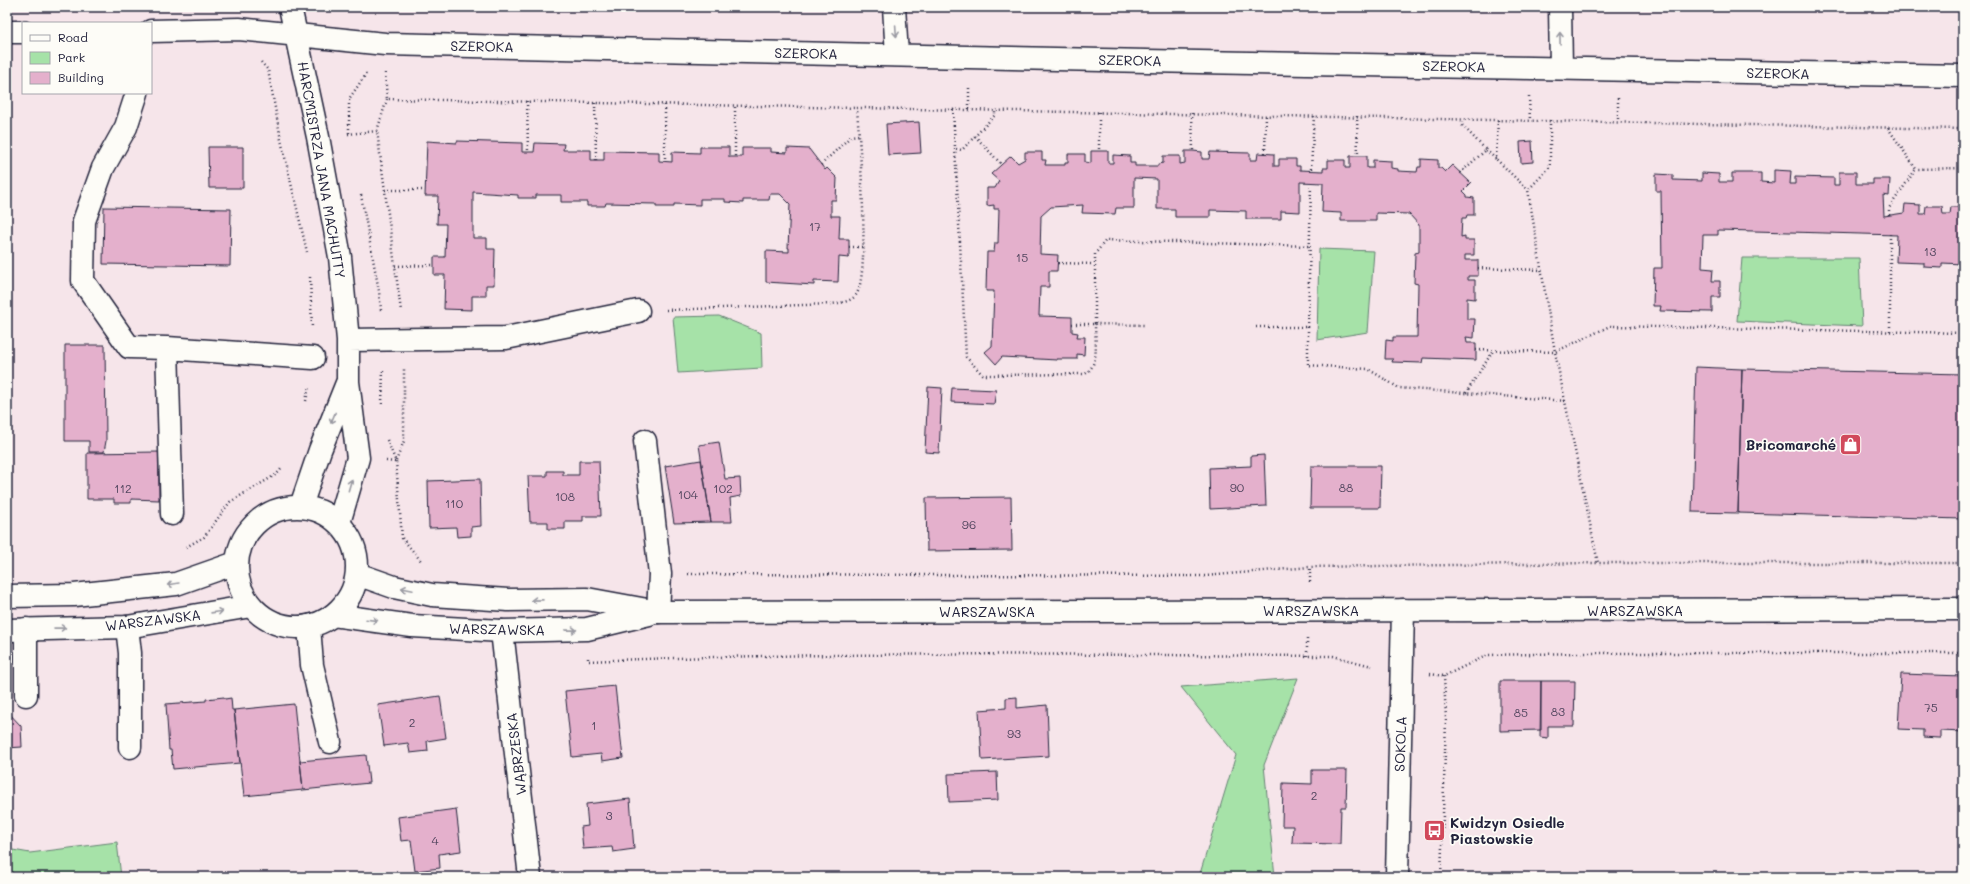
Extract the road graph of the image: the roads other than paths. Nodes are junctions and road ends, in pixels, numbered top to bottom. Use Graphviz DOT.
graph roads {
  1 [pos="290,7"];
  2 [pos="894,7"];
  3 [pos="1560,7"];
  4 [pos="152,31"];
  5 [pos="7,32"];
  6 [pos="22,32"];
  7 [pos="297,36"];
  8 [pos="897,55"];
  9 [pos="1561,68"];
  10 [pos="1963,76"];
  11 [pos="137,94"];
  12 [pos="638,311"];
  13 [pos="348,340"];
  14 [pos="167,348"];
  15 [pos="313,358"];
  16 [pos="348,382"];
  17 [pos="645,441"];
  18 [pos="301,506"];
  19 [pos="172,514"];
  20 [pos="339,523"];
  21 [pos="236,563"];
  22 [pos="357,574"];
  23 [pos="7,596"];
  24 [pos="251,606"];
  25 [pos="1963,609"];
  26 [pos="1403,610"];
  27 [pos="658,612"];
  28 [pos="333,615"];
  29 [pos="309,626"];
  30 [pos="126,627"];
  31 [pos="17,629"];
  32 [pos="502,631"];
  33 [pos="26,695"];
  34 [pos="330,742"];
  35 [pos="130,747"];
  36 [pos="530,877"];
  37 [pos="1397,877"];
  1 -- 7 [label="street, HARCMISTRZA JANA MACHUTTY"];
  2 -- 8 [label="street, one-way"];
  9 -- 3 [label="street, one-way"];
  4 -- 7 [label="street, SZEROKA"];
  5 -- 6 [label="street"];
  7 -- 8 [label="street, SZEROKA"];
  7 -- 13 [label="street, HARCMISTRZA JANA MACHUTTY"];
  8 -- 9 [label="street, SZEROKA"];
  9 -- 10 [label="street, SZEROKA"];
  11 -- 14 [label="street"];
  12 -- 13 [label="street"];
  13 -- 16 [label="street, HARCMISTRZA JANA MACHUTTY"];
  14 -- 15 [label="street"];
  14 -- 19 [label="street"];
  16 -- 18 [label="street, HARCMISTRZA JANA MACHUTTY, one-way"];
  20 -- 16 [label="street, HARCMISTRZA JANA MACHUTTY, one-way"];
  17 -- 27 [label="street"];
  18 -- 20 [label="street"];
  18 -- 21 [label="street"];
  20 -- 22 [label="street"];
  21 -- 23 [label="street, one-way"];
  21 -- 24 [label="street"];
  27 -- 22 [label="street, WARSZAWSKA, one-way"];
  22 -- 28 [label="street"];
  24 -- 29 [label="street"];
  30 -- 24 [label="street, WARSZAWSKA, one-way"];
  25 -- 26 [label="street, WARSZAWSKA"];
  26 -- 27 [label="street, WARSZAWSKA"];
  26 -- 37 [label="street, SOKOLA"];
  32 -- 27 [label="street, WARSZAWSKA, one-way"];
  28 -- 29 [label="street"];
  28 -- 32 [label="street, WARSZAWSKA, one-way"];
  29 -- 34 [label="street"];
  31 -- 30 [label="street, WARSZAWSKA, one-way"];
  30 -- 35 [label="street"];
  31 -- 33 [label="street"];
  32 -- 36 [label="street, WĄBRZESKA"];
}
